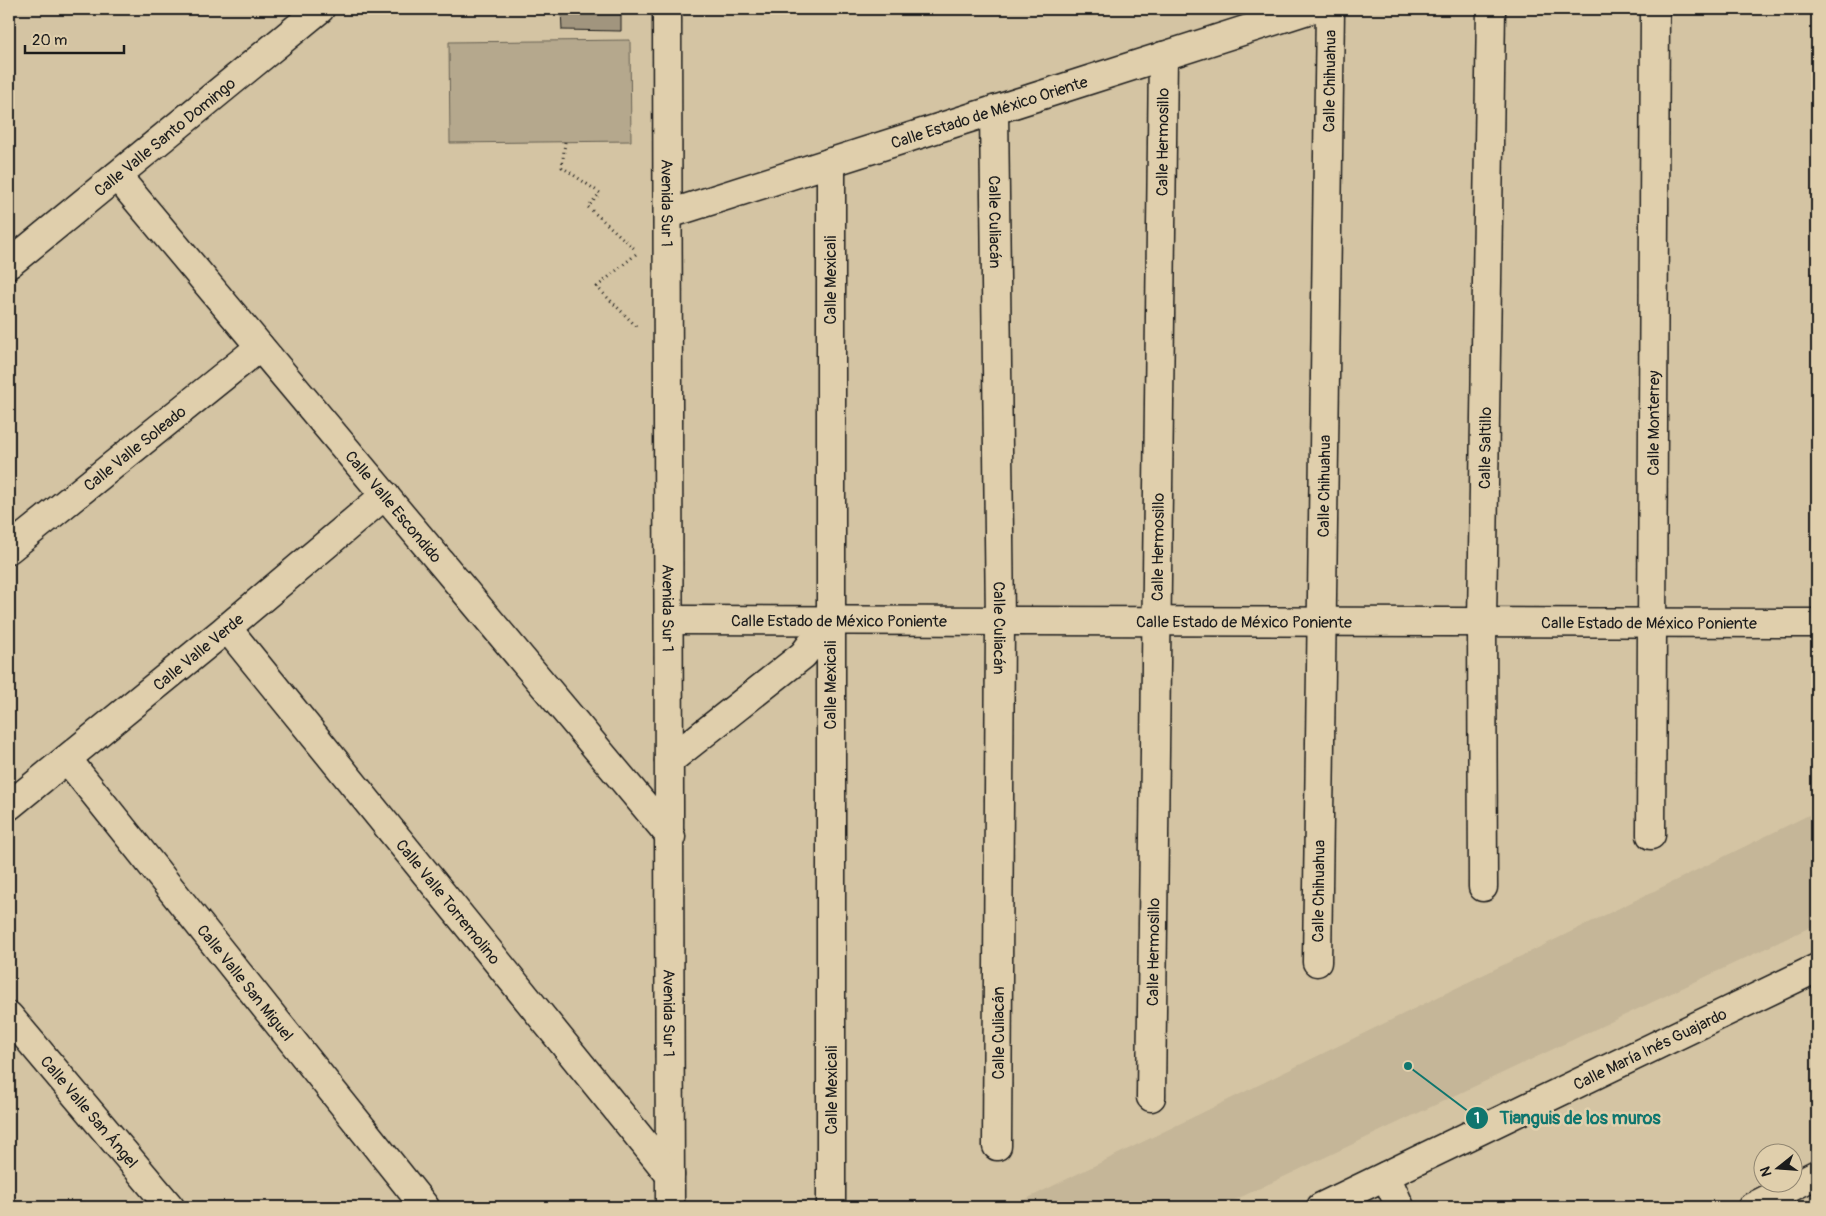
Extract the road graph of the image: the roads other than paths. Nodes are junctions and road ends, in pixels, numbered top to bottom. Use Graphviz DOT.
graph roads {
  1 [pos="320,9"];
  2 [pos="667,9"];
  3 [pos="1311,9"];
  4 [pos="1330,9"];
  5 [pos="1491,9"];
  6 [pos="1655,9"];
  7 [pos="1162,56"];
  8 [pos="994,110"];
  9 [pos="831,162"];
  10 [pos="117,176"];
  11 [pos="669,214"];
  12 [pos="9,264"];
  13 [pos="260,347"];
  14 [pos="385,495"];
  15 [pos="9,549"];
  16 [pos="670,620"];
  17 [pos="830,620"];
  18 [pos="1000,621"];
  19 [pos="1157,621"];
  20 [pos="1320,622"];
  21 [pos="1482,622"];
  22 [pos="1652,622"];
  23 [pos="1817,623"];
  24 [pos="227,628"];
  25 [pos="67,759"];
  26 [pos="669,760"];
  27 [pos="9,806"];
  28 [pos="1651,835"];
  29 [pos="670,837"];
  30 [pos="1483,887"];
  31 [pos="1317,962"];
  32 [pos="1817,968"];
  33 [pos="9,1016"];
  34 [pos="1151,1097"];
  35 [pos="997,1146"];
  36 [pos="1817,1174"];
  37 [pos="670,1175"];
  38 [pos="1386,1176"];
  39 [pos="170,1207"];
  40 [pos="425,1207"];
  41 [pos="670,1207"];
  42 [pos="831,1207"];
  43 [pos="1321,1207"];
  44 [pos="1400,1207"];
  45 [pos="1752,1207"];
  1 -- 10 [label="street, Calle Valle Santo Domingo"];
  2 -- 11 [label="street, Avenida Sur 1"];
  3 -- 7 [label="street, Calle Estado de México Oriente"];
  4 -- 20 [label="street, Calle Chihuahua"];
  5 -- 21 [label="street, Calle Saltillo"];
  6 -- 22 [label="street, Calle Monterrey"];
  7 -- 8 [label="street, Calle Estado de México Oriente"];
  7 -- 19 [label="street, Calle Hermosillo"];
  8 -- 9 [label="street, Calle Estado de México Oriente"];
  8 -- 18 [label="street, Calle Culiacán"];
  9 -- 11 [label="street, Calle Estado de México Oriente"];
  9 -- 17 [label="street, Calle Mexicali"];
  10 -- 12 [label="street, Calle Valle Santo Domingo"];
  10 -- 13 [label="street, Calle Valle Escondido"];
  11 -- 16 [label="street, Avenida Sur 1"];
  13 -- 14 [label="street, Calle Valle Escondido"];
  13 -- 15 [label="street, Calle Valle Soleado"];
  14 -- 24 [label="street, Calle Valle Verde"];
  14 -- 29 [label="street, Calle Valle Escondido"];
  16 -- 17 [label="street, Calle Estado de México Poniente"];
  16 -- 26 [label="street, Avenida Sur 1"];
  17 -- 18 [label="street, Calle Estado de México Poniente"];
  17 -- 26 [label="street"];
  17 -- 42 [label="street, Calle Mexicali"];
  18 -- 19 [label="street, Calle Estado de México Poniente"];
  18 -- 35 [label="street, Calle Culiacán"];
  19 -- 20 [label="street, Calle Estado de México Poniente"];
  19 -- 34 [label="street, Calle Hermosillo"];
  20 -- 21 [label="street, Calle Estado de México Poniente"];
  20 -- 31 [label="street, Calle Chihuahua"];
  21 -- 22 [label="street, Calle Estado de México Poniente"];
  21 -- 30 [label="street, Calle Saltillo"];
  22 -- 23 [label="street, Calle Estado de México Poniente"];
  22 -- 28 [label="street, Calle Monterrey"];
  24 -- 25 [label="street, Calle Valle Verde"];
  24 -- 37 [label="street, Calle Valle Torremolino"];
  25 -- 27 [label="street, Calle Valle Verde"];
  25 -- 40 [label="street, Calle Valle San Miguel"];
  26 -- 29 [label="street, Avenida Sur 1"];
  29 -- 37 [label="street, Avenida Sur 1"];
  32 -- 38 [label="street, Calle María Inés Guajardo"];
  33 -- 39 [label="street, Calle Valle San Ángel"];
  36 -- 45 [label="street"];
  37 -- 41 [label="street, Avenida Sur 1"];
  38 -- 43 [label="street, Calle María Inés Guajardo"];
  38 -- 44 [label="street"];
}
